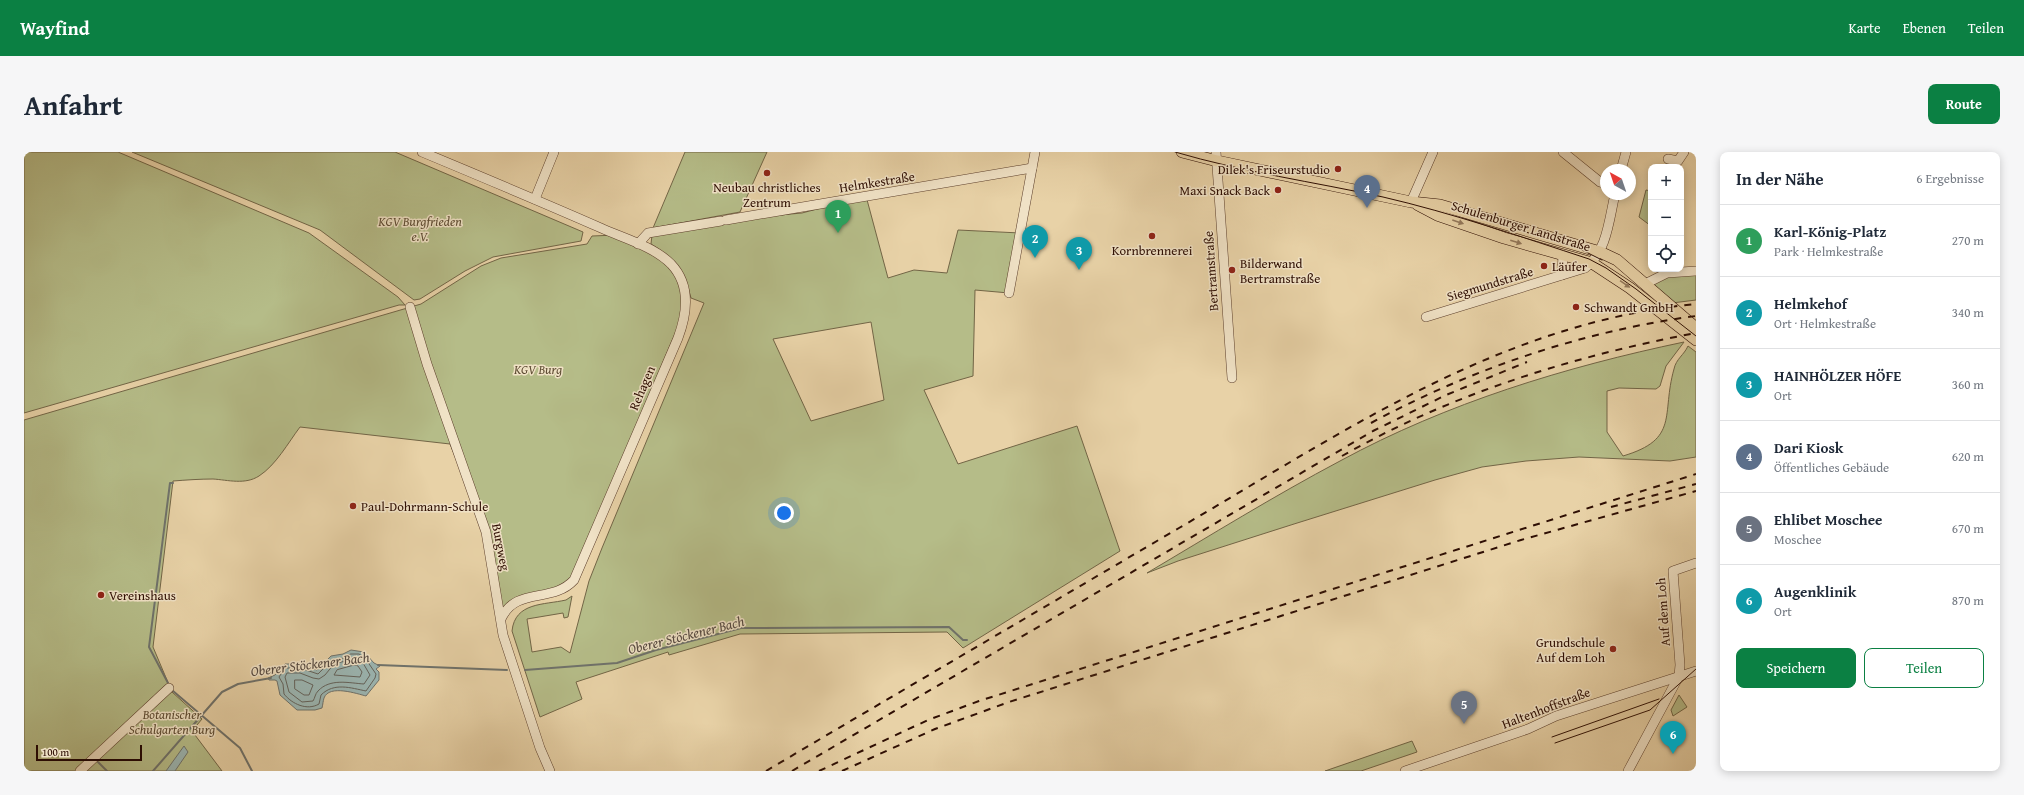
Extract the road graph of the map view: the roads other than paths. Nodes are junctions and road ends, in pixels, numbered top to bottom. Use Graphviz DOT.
graph roads {
  1 [pos="422,152"];
  2 [pos="554,152"];
  3 [pos="1035,152"];
  4 [pos="1182,152"];
  5 [pos="1433,152"];
  6 [pos="1563,152"];
  7 [pos="1626,152"];
  8 [pos="1684,152"];
  9 [pos="1216,159"];
  10 [pos="1668,159"];
  11 [pos="1623,164"];
  12 [pos="1032,168"];
  13 [pos="1600,182"];
  14 [pos="535,199"];
  15 [pos="1613,200"];
  16 [pos="1411,202"];
  17 [pos="638,244"];
  18 [pos="1600,252"];
  19 [pos="1563,255"];
  20 [pos="1592,263"];
  21 [pos="1696,271"];
  22 [pos="1562,275"];
  23 [pos="1645,284"];
  24 [pos="1010,293"];
  25 [pos="410,307"];
  26 [pos="1426,317"];
  27 [pos="1696,328"];
  28 [pos="1696,340"];
  29 [pos="1232,378"];
  30 [pos="1696,563"];
  31 [pos="501,619"];
  32 [pos="1696,671"];
  33 [pos="1679,676"];
  34 [pos="169,688"];
  35 [pos="80,771"];
  36 [pos="550,771"];
  37 [pos="1405,771"];
  38 [pos="1628,771"];
  1 -- 14 [label="street, Rehagen"];
  2 -- 14 [label="street"];
  3 -- 12 [label="street"];
  4 -- 9 [label="main road, Schulenburger Landstraße"];
  5 -- 16 [label="street"];
  6 -- 13 [label="street"];
  7 -- 11 [label="street"];
  8 -- 10 [label="street"];
  9 -- 16 [label="main road, Schulenburger Landstraße"];
  9 -- 29 [label="street, Bertramstraße"];
  12 -- 17 [label="street, Helmkestraße"];
  12 -- 24 [label="street"];
  14 -- 17 [label="street, Rehagen"];
  15 -- 18 [label="street"];
  16 -- 18 [label="main road, Schulenburger Landstraße"];
  16 -- 19 [label="main road, Schulenburger Landstraße, one-way"];
  17 -- 31 [label="street, Rehagen"];
  18 -- 20 [label="street"];
  18 -- 23 [label="main road, Schulenburger Landstraße"];
  19 -- 20 [label="main road, Schulenburger Landstraße"];
  19 -- 22 [label="street"];
  20 -- 22 [label="street, Siegmundstraße"];
  20 -- 28 [label="main road, Schulenburger Landstraße, one-way"];
  21 -- 23 [label="street"];
  22 -- 26 [label="street, Siegmundstraße"];
  23 -- 27 [label="main road, Schulenburger Landstraße"];
  25 -- 31 [label="street, Burgweg"];
  30 -- 33 [label="street, Auf dem Loh"];
  31 -- 36 [label="street, Burgweg"];
  32 -- 33 [label="street, Haltenhoffstraße"];
  33 -- 37 [label="street, Haltenhoffstraße"];
  33 -- 38 [label="street"];
  34 -- 35 [label="street"];
}
